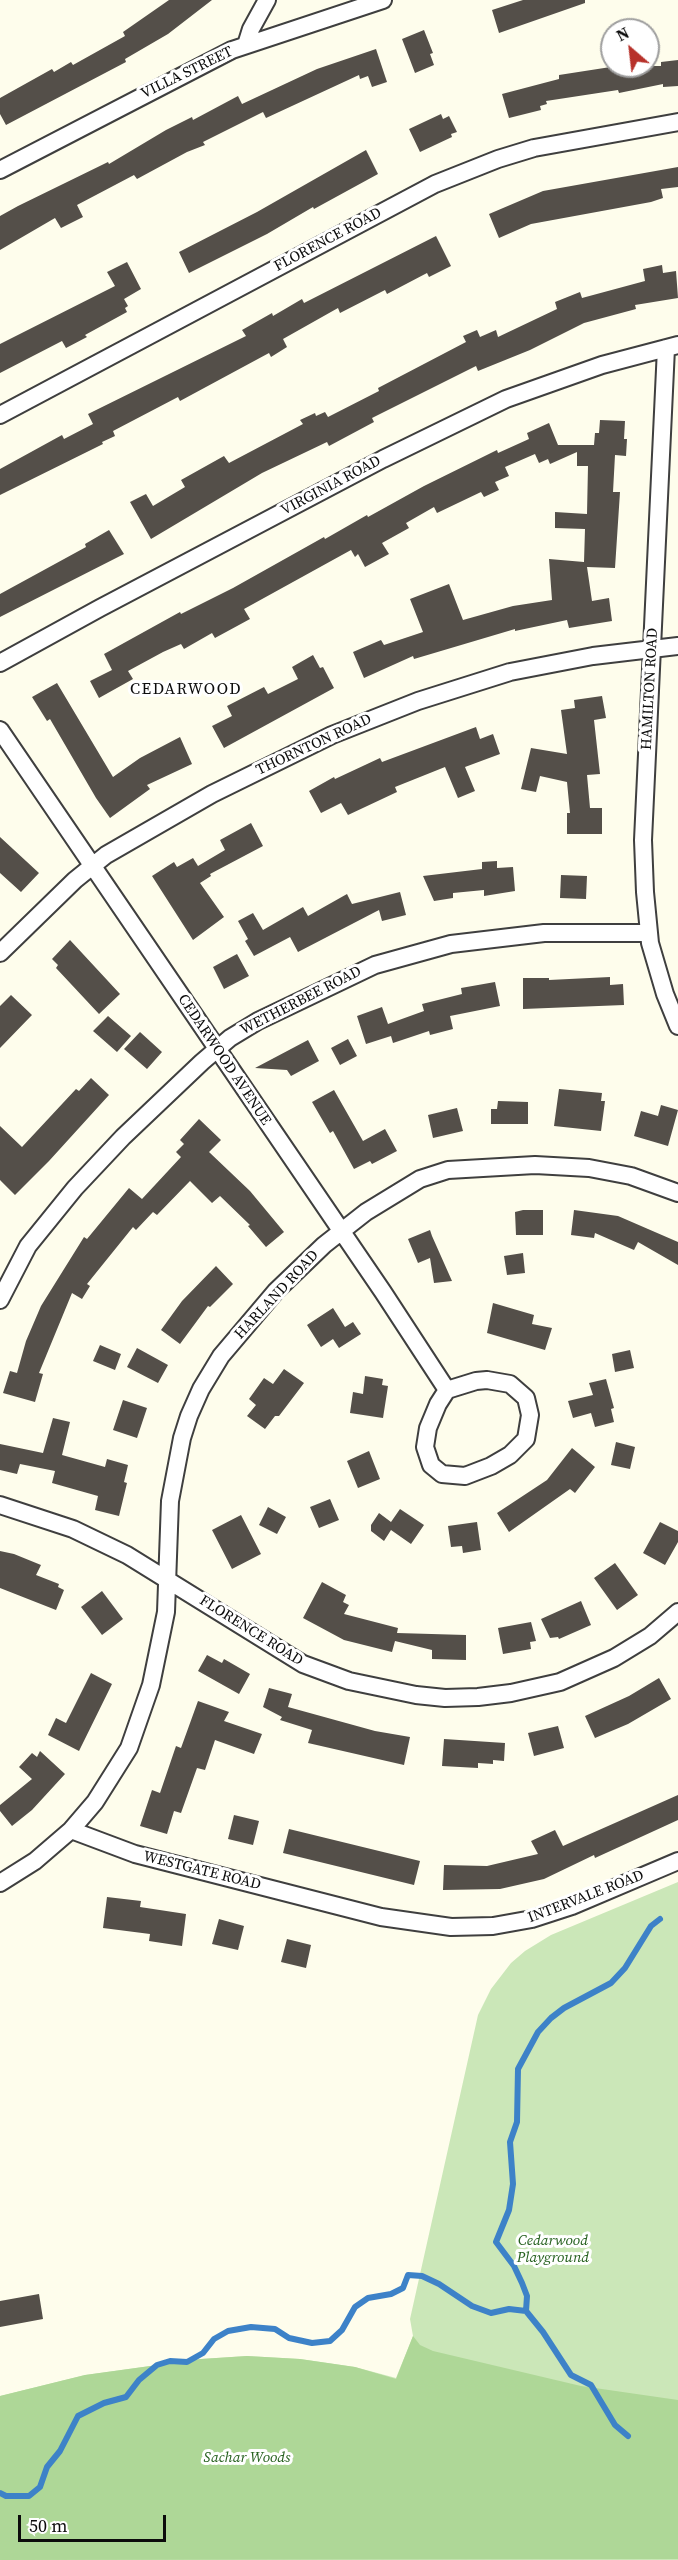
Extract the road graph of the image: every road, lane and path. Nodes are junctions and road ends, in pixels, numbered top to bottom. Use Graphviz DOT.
graph roads {
  1 [pos="267,0"];
  2 [pos="383,0"];
  3 [pos="246,45"];
  4 [pos="678,122"];
  5 [pos="0,170"];
  6 [pos="672,346"];
  7 [pos="0,415"];
  8 [pos="678,646"];
  9 [pos="652,648"];
  10 [pos="0,663"];
  11 [pos="0,730"];
  12 [pos="91,866"];
  13 [pos="649,933"];
  14 [pos="0,953"];
  15 [pos="678,1026"];
  16 [pos="216,1050"];
  17 [pos="678,1193"];
  18 [pos="340,1232"];
  19 [pos="0,1300"];
  20 [pos="447,1390"];
  21 [pos="0,1504"];
  22 [pos="169,1579"];
  23 [pos="678,1612"];
  24 [pos="71,1830"];
  25 [pos="678,1861"];
  26 [pos="0,1883"];
  27 [pos="421,1924"];
  1 -- 3 [label="street"];
  2 -- 3 [label="street, VILLA STREET"];
  3 -- 5 [label="street, VILLA STREET"];
  4 -- 7 [label="street, FLORENCE ROAD"];
  6 -- 9 [label="street, HAMILTON ROAD"];
  6 -- 10 [label="street, VIRGINIA ROAD"];
  8 -- 9 [label="street, THORNTON ROAD"];
  9 -- 12 [label="street, THORNTON ROAD"];
  9 -- 13 [label="street, HAMILTON ROAD"];
  11 -- 12 [label="street, CEDARWOOD AVENUE"];
  12 -- 14 [label="street, THORNTON ROAD"];
  12 -- 16 [label="street, CEDARWOOD AVENUE"];
  13 -- 15 [label="street, HAMILTON ROAD"];
  13 -- 16 [label="street, WETHERBEE ROAD"];
  16 -- 18 [label="street, CEDARWOOD AVENUE"];
  16 -- 19 [label="street, WETHERBEE ROAD"];
  17 -- 18 [label="street, HARLAND ROAD"];
  18 -- 20 [label="street, CEDARWOOD AVENUE"];
  18 -- 22 [label="street, HARLAND ROAD"];
  20 -- 20 [label="street"];
  21 -- 22 [label="street, FLORENCE ROAD"];
  22 -- 23 [label="street, FLORENCE ROAD"];
  22 -- 24 [label="street, HARLAND ROAD"];
  24 -- 26 [label="street"];
  24 -- 27 [label="street, WESTGATE ROAD"];
  25 -- 27 [label="street, INTERVALE ROAD"];
}
